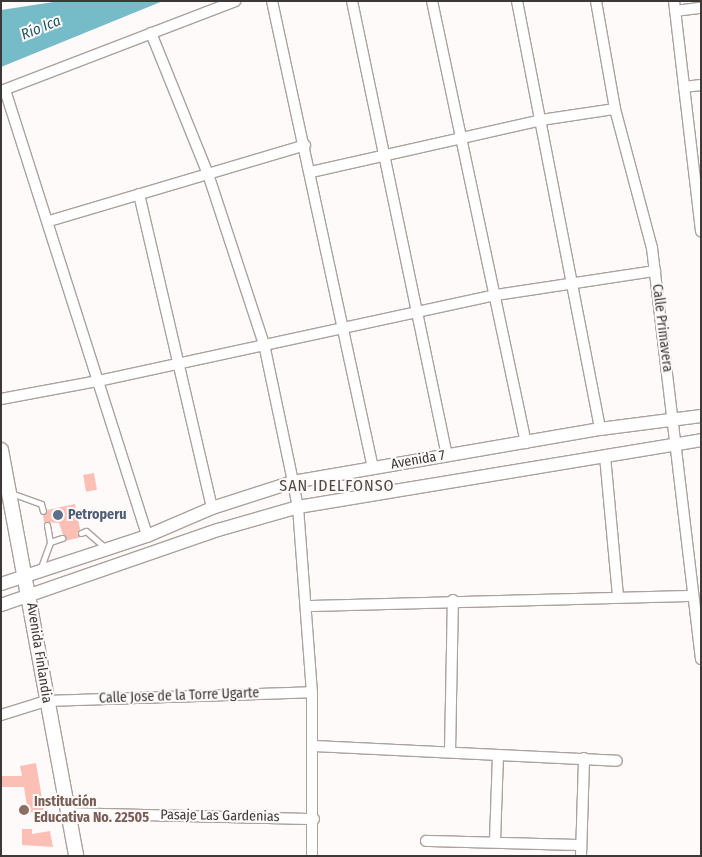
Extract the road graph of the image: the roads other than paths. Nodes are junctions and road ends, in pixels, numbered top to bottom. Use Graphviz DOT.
graph roads {
  1 [pos="235,1"];
  2 [pos="272,1"];
  3 [pos="352,1"];
  4 [pos="432,1"];
  5 [pos="517,1"];
  6 [pos="596,1"];
  7 [pos="675,6"];
  8 [pos="701,8"];
  9 [pos="151,33"];
  10 [pos="701,85"];
  11 [pos="684,87"];
  12 [pos="3,90"];
  13 [pos="615,109"];
  14 [pos="541,120"];
  15 [pos="461,138"];
  16 [pos="305,144"];
  17 [pos="385,155"];
  18 [pos="697,166"];
  19 [pos="310,172"];
  20 [pos="208,174"];
  21 [pos="138,194"];
  22 [pos="48,220"];
  23 [pos="701,231"];
  24 [pos="655,271"];
  25 [pos="571,282"];
  26 [pos="496,295"];
  27 [pos="417,311"];
  28 [pos="343,327"];
  29 [pos="264,344"];
  30 [pos="178,363"];
  31 [pos="97,381"];
  32 [pos="1,399"];
  33 [pos="701,416"];
  34 [pos="674,418"];
  35 [pos="600,429"];
  36 [pos="701,440"];
  37 [pos="526,442"];
  38 [pos="678,443"];
  39 [pos="1,450"];
  40 [pos="448,456"];
  41 [pos="605,456"];
  42 [pos="373,468"];
  43 [pos="293,482"];
  44 [pos="10,493"];
  45 [pos="298,507"];
  46 [pos="212,508"];
  47 [pos="43,511"];
  48 [pos="47,525"];
  49 [pos="81,533"];
  50 [pos="146,536"];
  51 [pos="62,538"];
  52 [pos="50,542"];
  53 [pos="107,549"];
  54 [pos="40,571"];
  55 [pos="26,576"];
  56 [pos="1,584"];
  57 [pos="30,596"];
  58 [pos="693,596"];
  59 [pos="618,597"];
  60 [pos="453,600"];
  61 [pos="1,605"];
  62 [pos="307,606"];
  63 [pos="701,659"];
  64 [pos="312,692"];
  65 [pos="46,700"];
  66 [pos="1,715"];
  67 [pos="314,746"];
  68 [pos="450,752"];
  69 [pos="498,755"];
  70 [pos="584,758"];
  71 [pos="616,761"];
  72 [pos="67,813"];
  73 [pos="314,819"];
  74 [pos="426,841"];
  75 [pos="495,841"];
  76 [pos="581,850"];
  77 [pos="76,856"];
  78 [pos="312,856"];
  1 -- 9 [label="street"];
  2 -- 16 [label="street"];
  3 -- 17 [label="street"];
  4 -- 15 [label="street"];
  5 -- 14 [label="street"];
  6 -- 13 [label="street, Calle Primavera"];
  7 -- 8 [label="street"];
  7 -- 11 [label="street"];
  9 -- 12 [label="street"];
  9 -- 20 [label="street"];
  10 -- 11 [label="street"];
  11 -- 18 [label="street"];
  12 -- 22 [label="street"];
  13 -- 14 [label="street"];
  13 -- 24 [label="street, Calle Primavera"];
  14 -- 15 [label="street"];
  14 -- 25 [label="street"];
  15 -- 17 [label="street"];
  15 -- 26 [label="street"];
  16 -- 19 [label="street"];
  16 -- 20 [label="street"];
  17 -- 19 [label="street"];
  17 -- 27 [label="street"];
  18 -- 23 [label="street"];
  19 -- 28 [label="street"];
  20 -- 21 [label="street"];
  20 -- 29 [label="street"];
  21 -- 22 [label="street"];
  21 -- 30 [label="street"];
  22 -- 31 [label="street"];
  24 -- 25 [label="street"];
  24 -- 34 [label="street, Calle Primavera"];
  25 -- 26 [label="street"];
  25 -- 35 [label="street"];
  26 -- 27 [label="street"];
  26 -- 37 [label="street"];
  27 -- 28 [label="street"];
  27 -- 40 [label="street"];
  28 -- 29 [label="street"];
  28 -- 42 [label="street"];
  29 -- 30 [label="street"];
  29 -- 43 [label="street"];
  30 -- 31 [label="street"];
  30 -- 46 [label="street"];
  31 -- 32 [label="street"];
  31 -- 50 [label="street"];
  33 -- 34 [label="street, Avenida 7"];
  34 -- 35 [label="street, Avenida 7"];
  34 -- 38 [label="street, Calle Primavera"];
  35 -- 37 [label="street, Avenida 7"];
  36 -- 38 [label="street, Avenida 7"];
  37 -- 40 [label="street, Avenida 7"];
  38 -- 41 [label="street, Avenida 7"];
  38 -- 58 [label="street, Calle Primavera"];
  39 -- 44 [label="main road, Avenida Finlandia"];
  40 -- 42 [label="street, Avenida 7"];
  41 -- 45 [label="street, Avenida 7"];
  41 -- 59 [label="street"];
  42 -- 43 [label="street, Avenida 7"];
  43 -- 45 [label="street"];
  43 -- 46 [label="street, Avenida 7"];
  44 -- 47 [label="lane"];
  44 -- 55 [label="main road, Avenida Finlandia"];
  45 -- 57 [label="street, Avenida 7"];
  45 -- 62 [label="street"];
  46 -- 50 [label="street, Avenida 7"];
  48 -- 52 [label="lane"];
  49 -- 53 [label="lane"];
  50 -- 53 [label="street, Avenida 7"];
  51 -- 52 [label="lane"];
  52 -- 54 [label="lane"];
  53 -- 54 [label="street, Avenida 7"];
  54 -- 55 [label="street, Avenida 7"];
  55 -- 56 [label="street, Avenida 7"];
  55 -- 57 [label="main road, Avenida Finlandia"];
  57 -- 61 [label="street, Avenida 7"];
  57 -- 65 [label="main road, Avenida Finlandia"];
  58 -- 59 [label="street"];
  58 -- 63 [label="street, Calle Primavera"];
  59 -- 60 [label="street"];
  60 -- 62 [label="street"];
  60 -- 68 [label="street"];
  62 -- 64 [label="street"];
  64 -- 65 [label="street, Calle Jose de la Torre Ugarte"];
  64 -- 67 [label="street"];
  65 -- 66 [label="street, Calle Jose de la Torre Ugarte"];
  65 -- 72 [label="main road, Avenida Finlandia"];
  67 -- 68 [label="street"];
  67 -- 73 [label="street"];
  68 -- 69 [label="street"];
  69 -- 70 [label="street"];
  69 -- 75 [label="street"];
  70 -- 71 [label="street"];
  70 -- 76 [label="street"];
  72 -- 73 [label="street, Pasaje Las Gardenias"];
  72 -- 77 [label="main road, Avenida Finlandia"];
  73 -- 78 [label="street"];
  74 -- 75 [label="street"];
  75 -- 76 [label="street"];
}
